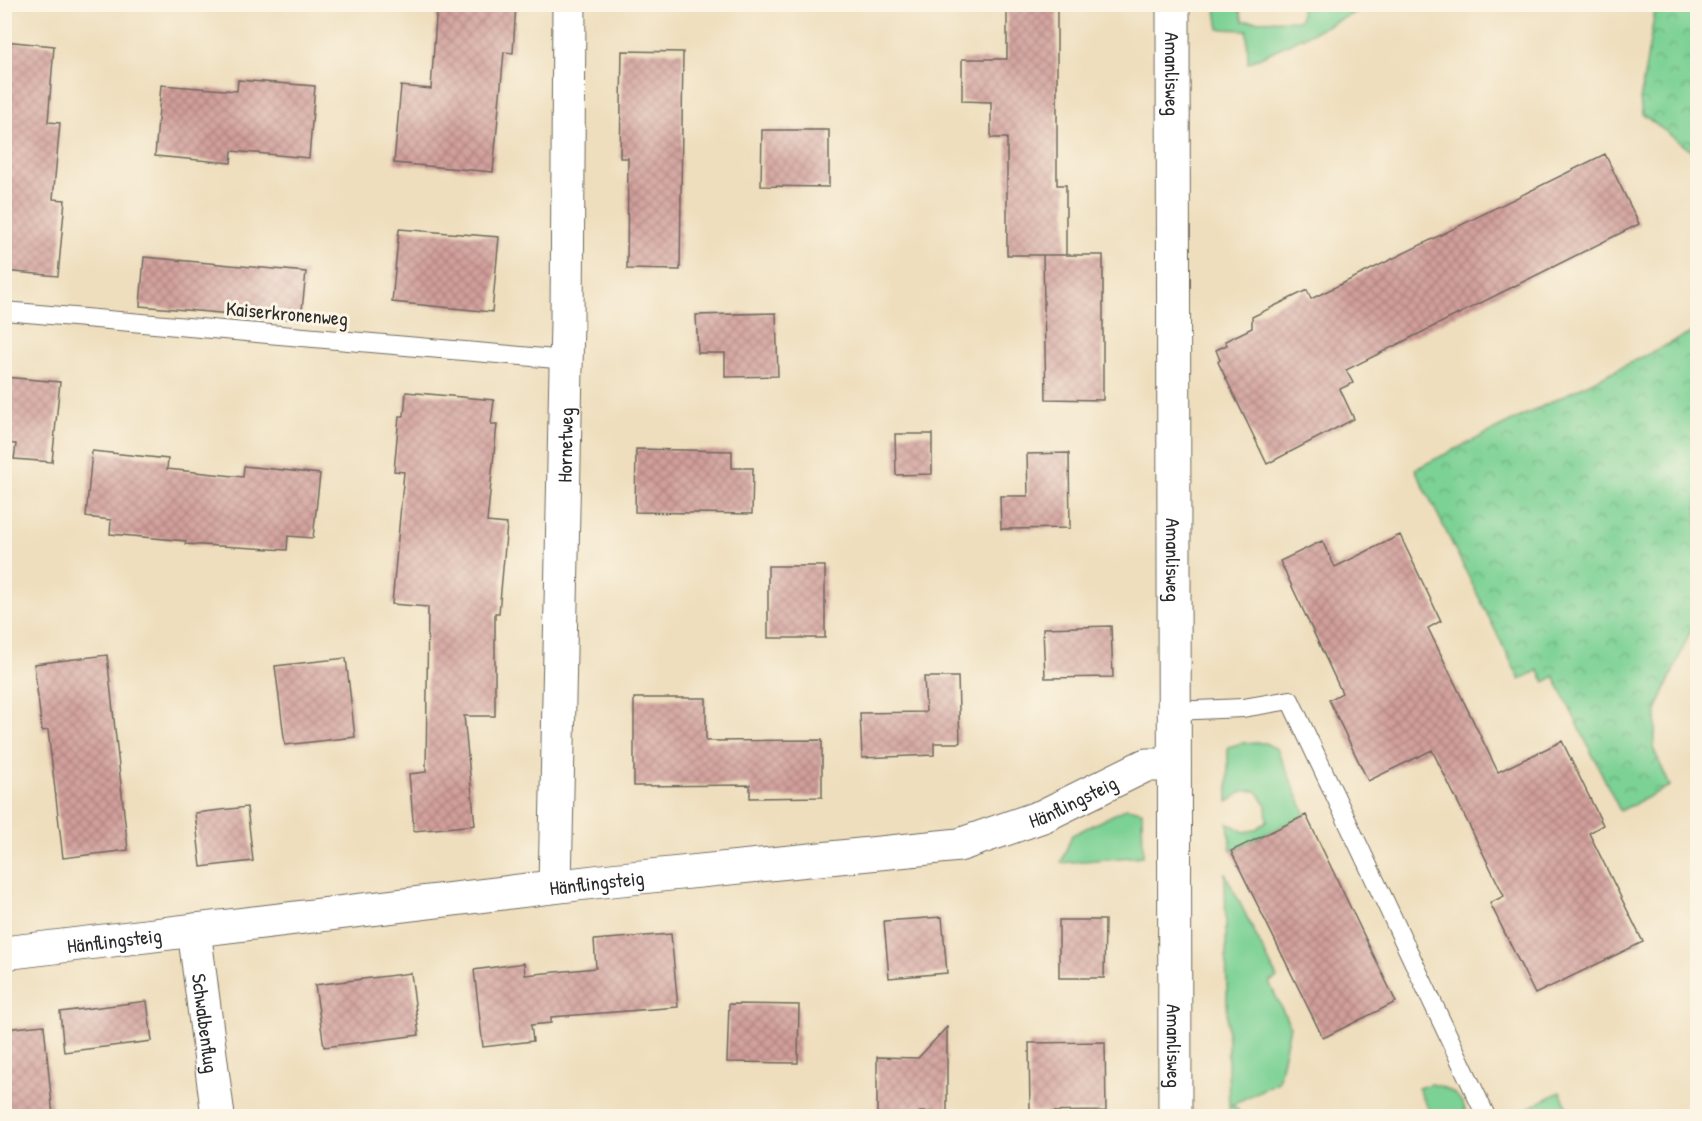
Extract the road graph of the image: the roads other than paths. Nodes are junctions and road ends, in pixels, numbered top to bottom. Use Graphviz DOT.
graph roads {
  1 [pos="569,4"];
  2 [pos="1173,4"];
  3 [pos="4,311"];
  4 [pos="567,360"];
  5 [pos="1173,711"];
  6 [pos="1174,765"];
  7 [pos="555,886"];
  8 [pos="194,930"];
  9 [pos="4,953"];
  10 [pos="218,1116"];
  11 [pos="1175,1116"];
  12 [pos="1486,1116"];
  1 -- 4 [label="street, Hornetweg"];
  2 -- 5 [label="street, Amanlisweg"];
  3 -- 4 [label="lane, Kaiserkronenweg"];
  4 -- 7 [label="street, Hornetweg"];
  5 -- 6 [label="street, Amanlisweg"];
  5 -- 12 [label="lane"];
  6 -- 7 [label="street, Hänflingsteig"];
  6 -- 11 [label="street, Amanlisweg"];
  7 -- 8 [label="street, Hänflingsteig"];
  8 -- 9 [label="street, Hänflingsteig"];
  8 -- 10 [label="street, Schwalbenflug"];
}
